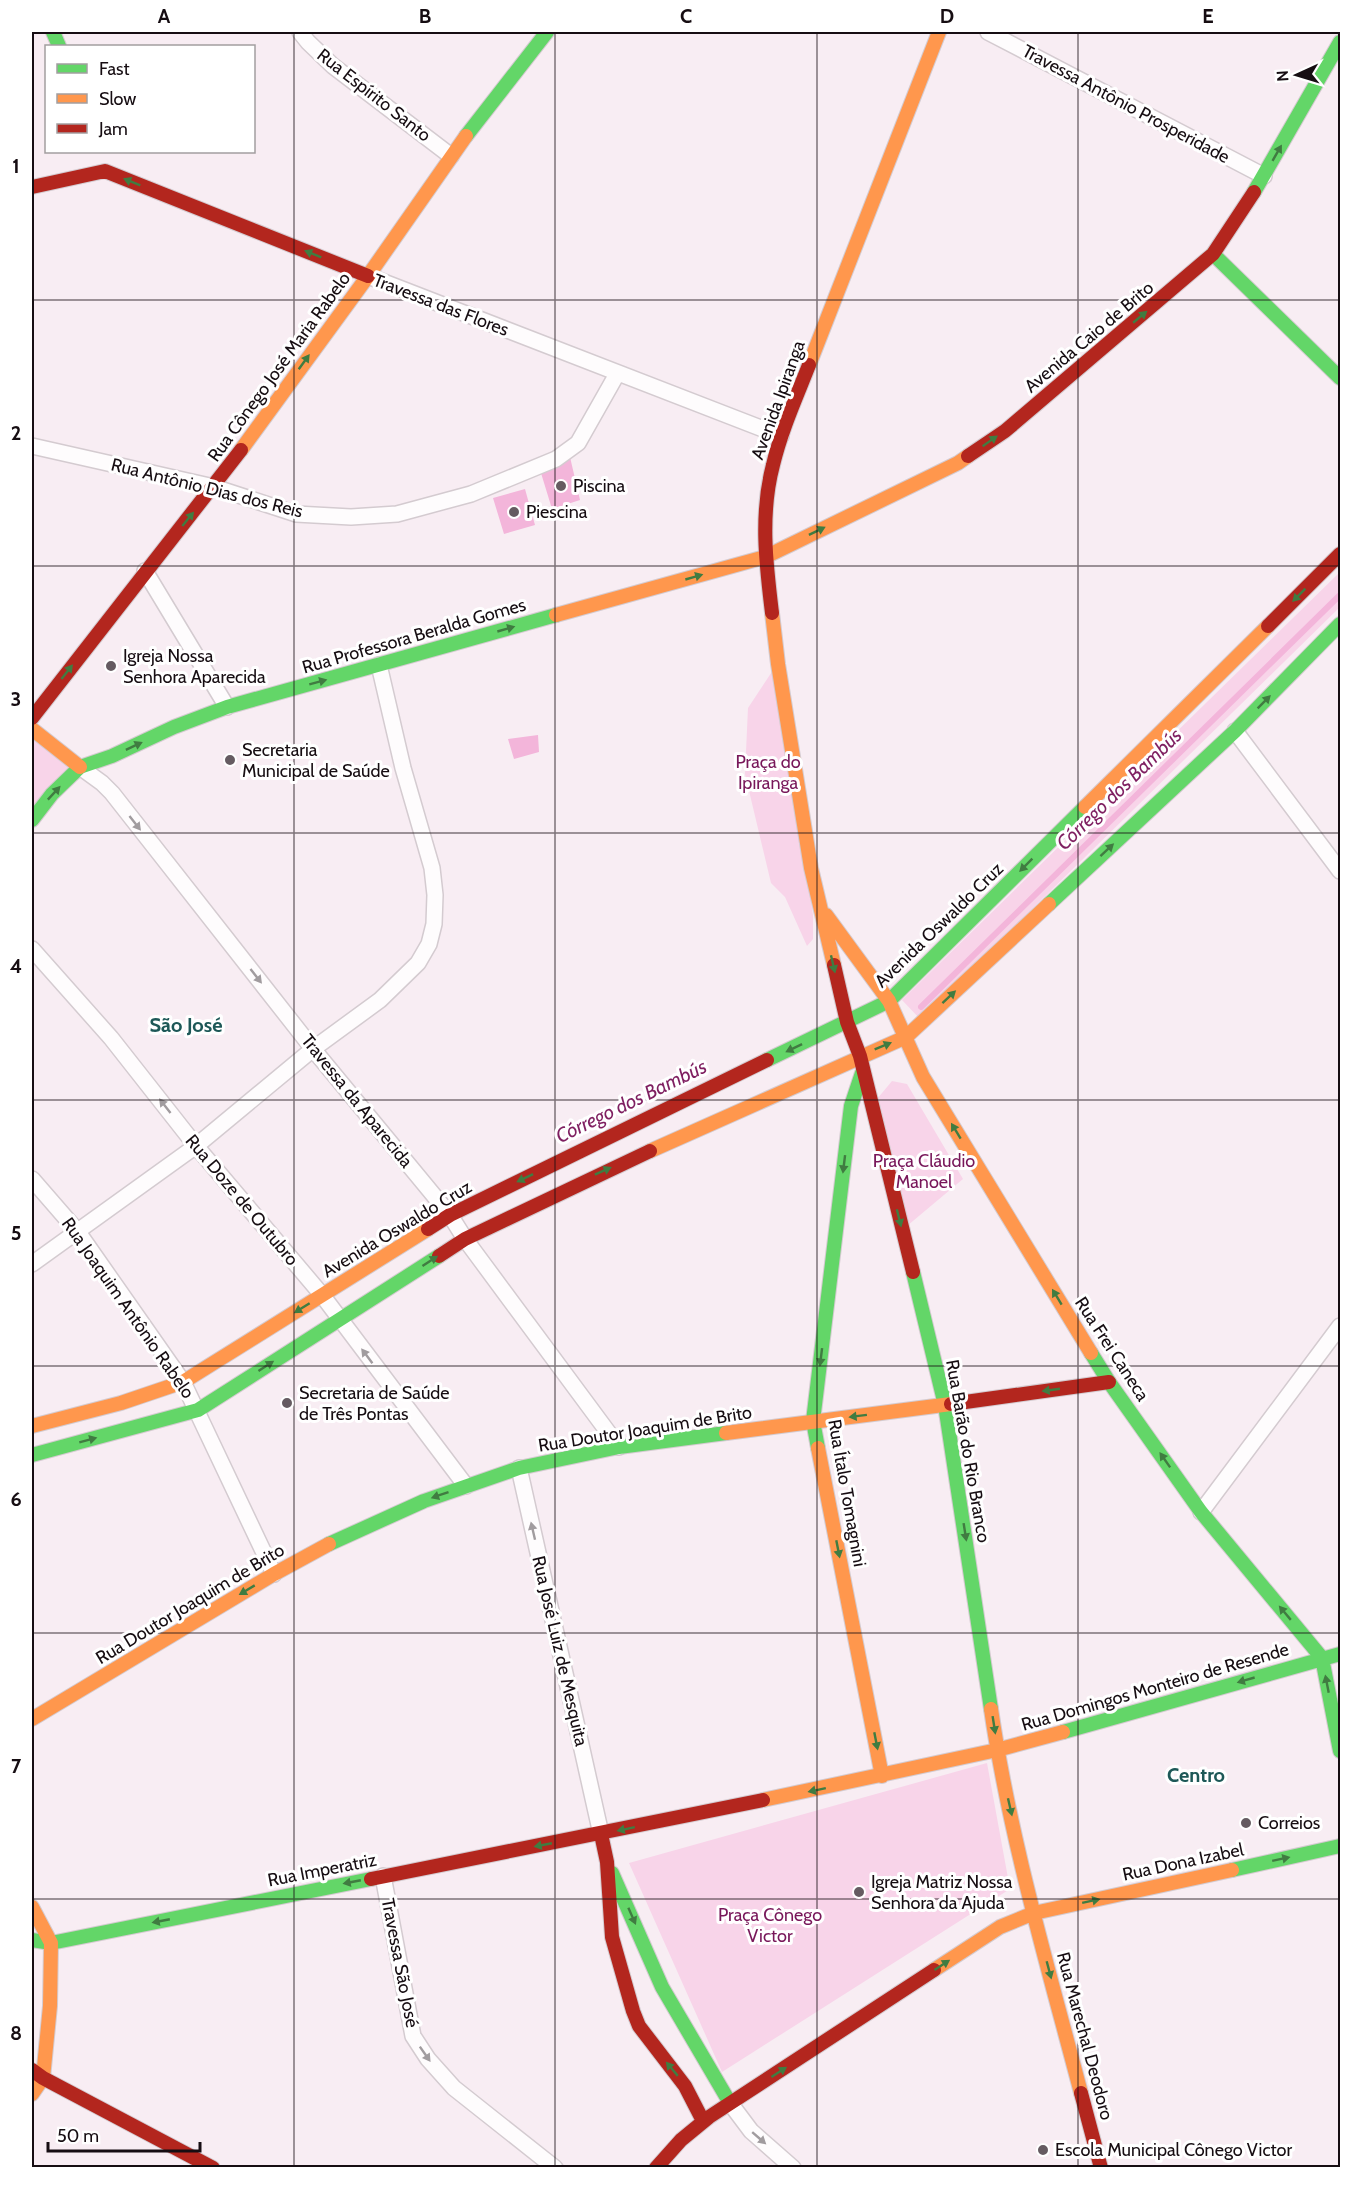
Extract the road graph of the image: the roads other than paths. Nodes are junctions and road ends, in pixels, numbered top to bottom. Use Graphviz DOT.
graph roads {
  1 [pos="300,32"];
  2 [pos="547,32"];
  3 [pos="939,32"];
  4 [pos="988,32"];
  5 [pos="1341,42"];
  6 [pos="451,156"];
  7 [pos="1264,176"];
  8 [pos="32,187"];
  9 [pos="1213,254"];
  10 [pos="368,276"];
  11 [pos="617,374"];
  12 [pos="1341,378"];
  13 [pos="781,436"];
  14 [pos="32,446"];
  15 [pos="214,487"];
  16 [pos="1341,554"];
  17 [pos="765,557"];
  18 [pos="145,571"];
  19 [pos="1341,624"];
  20 [pos="379,665"];
  21 [pos="227,707"];
  22 [pos="32,718"];
  23 [pos="32,729"];
  24 [pos="1235,731"];
  25 [pos="80,767"];
  26 [pos="32,820"];
  27 [pos="1341,871"];
  28 [pos="820,907"];
  29 [pos="32,949"];
  30 [pos="889,1001"];
  31 [pos="847,1022"];
  32 [pos="906,1037"];
  33 [pos="313,1049"];
  34 [pos="860,1056"];
  35 [pos="863,1071"];
  36 [pos="869,1100"];
  37 [pos="851,1106"];
  38 [pos="196,1146"];
  39 [pos="32,1179"];
  40 [pos="450,1215"];
  41 [pos="78,1232"];
  42 [pos="465,1239"];
  43 [pos="32,1264"];
  44 [pos="322,1295"];
  45 [pos="340,1320"];
  46 [pos="1341,1326"];
  47 [pos="183,1382"];
  48 [pos="1109,1382"];
  49 [pos="945,1406"];
  50 [pos="198,1410"];
  51 [pos="34,1421"];
  52 [pos="813,1421"];
  53 [pos="619,1447"];
  54 [pos="32,1455"];
  55 [pos="519,1468"];
  56 [pos="466,1486"];
  57 [pos="1201,1512"];
  58 [pos="274,1574"];
  59 [pos="1341,1654"];
  60 [pos="1322,1658"];
  61 [pos="32,1719"];
  62 [pos="997,1750"];
  63 [pos="1341,1751"];
  64 [pos="882,1776"];
  65 [pos="601,1834"];
  66 [pos="1341,1846"];
  67 [pos="607,1862"];
  68 [pos="383,1876"];
  69 [pos="32,1907"];
  70 [pos="1034,1913"];
  71 [pos="32,1940"];
  72 [pos="51,1943"];
  73 [pos="37,2074"];
  74 [pos="32,2094"];
  75 [pos="730,2103"];
  76 [pos="702,2119"];
  77 [pos="213,2168"];
  78 [pos="555,2168"];
  79 [pos="656,2168"];
  80 [pos="793,2168"];
  81 [pos="1101,2168"];
  1 -- 6 [label="street, Rua Espírito Santo"];
  2 -- 6 [label="street, Rua Cônego José Maria Rabelo"];
  3 -- 13 [label="street, Avenida Ipiranga"];
  4 -- 7 [label="street, Travessa Antônio Prosperidade"];
  7 -- 5 [label="street, Avenida Caio de Brito, one-way"];
  6 -- 10 [label="street, Rua Cônego José Maria Rabelo"];
  7 -- 9 [label="street, Avenida Caio de Brito"];
  10 -- 8 [label="street, Travessa das Flores, one-way"];
  9 -- 12 [label="street"];
  17 -- 9 [label="street, Avenida Caio de Brito, one-way"];
  10 -- 11 [label="street, Travessa das Flores"];
  15 -- 10 [label="street, Rua Cônego José Maria Rabelo, one-way"];
  11 -- 13 [label="street, Travessa das Flores"];
  11 -- 15 [label="street, Rua Antônio Dias dos Reis"];
  13 -- 17 [label="street, Avenida Ipiranga"];
  14 -- 15 [label="street, Rua Antônio Dias dos Reis"];
  18 -- 15 [label="street, Rua Cônego José Maria Rabelo, one-way"];
  16 -- 30 [label="street, Avenida Oswaldo Cruz, one-way"];
  20 -- 17 [label="street, Rua Professora Beralda Gomes, one-way"];
  17 -- 28 [label="street, Avenida Ipiranga"];
  18 -- 21 [label="street"];
  22 -- 18 [label="street, Rua Cônego José Maria Rabelo, one-way"];
  24 -- 19 [label="street, one-way"];
  21 -- 20 [label="street, Rua Professora Beralda Gomes, one-way"];
  20 -- 33 [label="street"];
  25 -- 21 [label="street, Rua Professora Beralda Gomes, one-way"];
  23 -- 25 [label="street"];
  24 -- 27 [label="street"];
  32 -- 24 [label="street, one-way"];
  26 -- 25 [label="street, one-way"];
  25 -- 33 [label="street, Travessa da Aparecida, one-way"];
  28 -- 30 [label="street, Avenida Ipiranga"];
  28 -- 31 [label="street, Avenida Ipiranga, one-way"];
  38 -- 29 [label="street, Rua Doze de Outubro, one-way"];
  30 -- 31 [label="street, Avenida Oswaldo Cruz"];
  30 -- 32 [label="street, Rua Frei Caneca"];
  31 -- 34 [label="street, Avenida Ipiranga"];
  31 -- 40 [label="street, Avenida Oswaldo Cruz, one-way"];
  34 -- 32 [label="street, one-way"];
  48 -- 32 [label="street, Rua Frei Caneca, one-way"];
  33 -- 38 [label="street"];
  33 -- 40 [label="street, Travessa da Aparecida"];
  34 -- 35 [label="street, Rua Barão do Rio Branco"];
  42 -- 34 [label="street, one-way"];
  35 -- 36 [label="street, Rua Barão do Rio Branco"];
  35 -- 37 [label="street, Rua Ítalo Tomagnini"];
  36 -- 37 [label="street"];
  36 -- 49 [label="street, Rua Barão do Rio Branco, one-way"];
  37 -- 52 [label="street, Rua Ítalo Tomagnini, one-way"];
  38 -- 41 [label="street"];
  38 -- 44 [label="street, Rua Doze de Outubro"];
  39 -- 41 [label="street, Rua Joaquim Antônio Rabelo"];
  40 -- 42 [label="street, Travessa da Aparecida"];
  40 -- 44 [label="street, Avenida Oswaldo Cruz"];
  41 -- 43 [label="street"];
  41 -- 47 [label="street, Rua Joaquim Antônio Rabelo"];
  45 -- 42 [label="street, one-way"];
  42 -- 53 [label="street, Travessa da Aparecida"];
  44 -- 45 [label="street, Rua Doze de Outubro"];
  44 -- 47 [label="street, Avenida Oswaldo Cruz, one-way"];
  50 -- 45 [label="street, one-way"];
  56 -- 45 [label="street, Rua Doze de Outubro, one-way"];
  46 -- 57 [label="street"];
  47 -- 50 [label="street, Rua Joaquim Antônio Rabelo"];
  47 -- 51 [label="street, Avenida Oswaldo Cruz"];
  48 -- 49 [label="street, Rua Doutor Joaquim de Brito, one-way"];
  57 -- 48 [label="street, Rua Frei Caneca, one-way"];
  49 -- 52 [label="street, Rua Doutor Joaquim de Brito, one-way"];
  49 -- 62 [label="street, Rua Barão do Rio Branco, one-way"];
  54 -- 50 [label="street, one-way"];
  50 -- 58 [label="street, Rua Joaquim Antônio Rabelo"];
  52 -- 53 [label="street, Rua Doutor Joaquim de Brito"];
  52 -- 64 [label="street, Rua Ítalo Tomagnini, one-way"];
  53 -- 55 [label="street, Rua Doutor Joaquim de Brito"];
  55 -- 56 [label="street, Rua Doutor Joaquim de Brito"];
  65 -- 55 [label="street, Rua José Luiz de Mesquita, one-way"];
  56 -- 58 [label="street, Rua Doutor Joaquim de Brito, one-way"];
  60 -- 57 [label="street, Rua Frei Caneca, one-way"];
  58 -- 61 [label="street, Rua Doutor Joaquim de Brito, one-way"];
  59 -- 60 [label="street, Rua Domingos Monteiro de Resende"];
  60 -- 62 [label="street, Rua Domingos Monteiro de Resende, one-way"];
  63 -- 60 [label="street, one-way"];
  62 -- 64 [label="street"];
  62 -- 70 [label="street, one-way"];
  64 -- 65 [label="street, one-way"];
  65 -- 67 [label="street"];
  65 -- 68 [label="street, Rua Imperatriz, one-way"];
  70 -- 66 [label="street, Rua Dona Izabel, one-way"];
  67 -- 75 [label="street, one-way"];
  76 -- 67 [label="street, one-way"];
  68 -- 72 [label="street, Rua Imperatriz, one-way"];
  68 -- 78 [label="street, Travessa São José, one-way"];
  69 -- 72 [label="street"];
  75 -- 70 [label="street, one-way"];
  70 -- 81 [label="street, Rua Marechal Deodoro, one-way"];
  71 -- 72 [label="street"];
  72 -- 73 [label="street"];
  73 -- 74 [label="street"];
  73 -- 77 [label="street"];
  75 -- 76 [label="street"];
  75 -- 80 [label="street, one-way"];
  76 -- 79 [label="street"];
}
